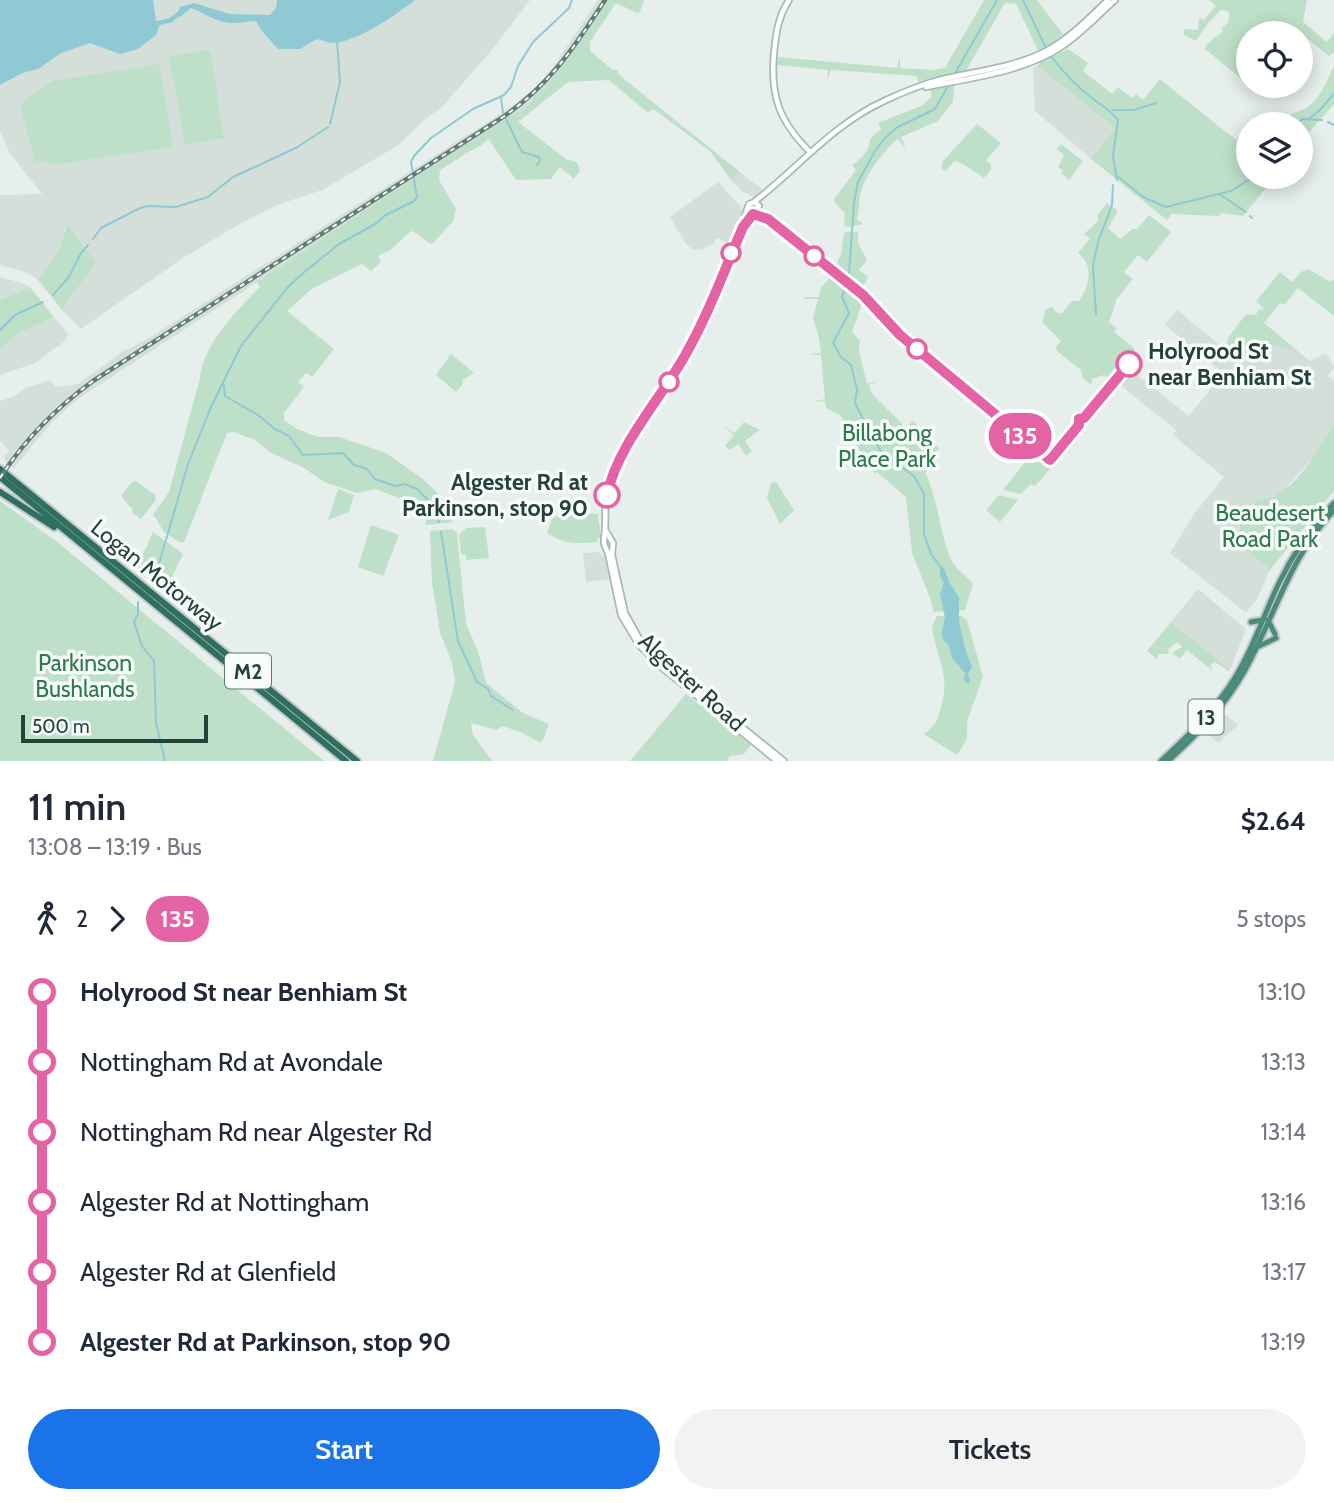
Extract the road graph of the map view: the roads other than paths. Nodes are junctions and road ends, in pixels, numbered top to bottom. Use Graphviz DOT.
graph roads {
  1 [pos="789,0"];
  2 [pos="1108,0"];
  3 [pos="1115,0"];
  4 [pos="956,79"];
  5 [pos="810,152"];
  6 [pos="769,190"];
  7 [pos="754,202"];
  8 [pos="759,206"];
  9 [pos="747,209"];
  10 [pos="753,214"];
  11 [pos="731,254"];
  12 [pos="0,466"];
  13 [pos="0,477"];
  14 [pos="0,492"];
  15 [pos="1334,503"];
  16 [pos="1334,510"];
  17 [pos="74,538"];
  18 [pos="609,549"];
  19 [pos="1266,620"];
  20 [pos="1251,622"];
  21 [pos="1256,648"];
  22 [pos="346,761"];
  23 [pos="357,761"];
  24 [pos="777,761"];
  25 [pos="784,761"];
  26 [pos="1161,761"];
  27 [pos="1168,761"];
  1 -- 5 [label="main road"];
  2 -- 4 [label="main road"];
  3 -- 4 [label="main road"];
  4 -- 5 [label="main road"];
  5 -- 6 [label="main road"];
  6 -- 7 [label="main road"];
  6 -- 8 [label="main road"];
  7 -- 8 [label="main road"];
  7 -- 9 [label="main road"];
  8 -- 10 [label="main road"];
  9 -- 10 [label="main road"];
  9 -- 11 [label="main road"];
  10 -- 11 [label="main road"];
  11 -- 18 [label="main road"];
  12 -- 23 [label="highway, Logan Motorway / M2"];
  13 -- 17 [label="highway, Logan Motorway / M2"];
  14 -- 17 [label="highway"];
  15 -- 19 [label="highway, 13"];
  16 -- 19 [label="highway, 13"];
  17 -- 22 [label="highway, Logan Motorway / M2"];
  18 -- 24 [label="main road, Algester Road"];
  18 -- 25 [label="main road, Algester Road"];
  19 -- 20 [label="highway"];
  19 -- 21 [label="highway, 13"];
  19 -- 21 [label="highway"];
  19 -- 26 [label="highway, 13"];
  21 -- 27 [label="highway, 13"];
}
